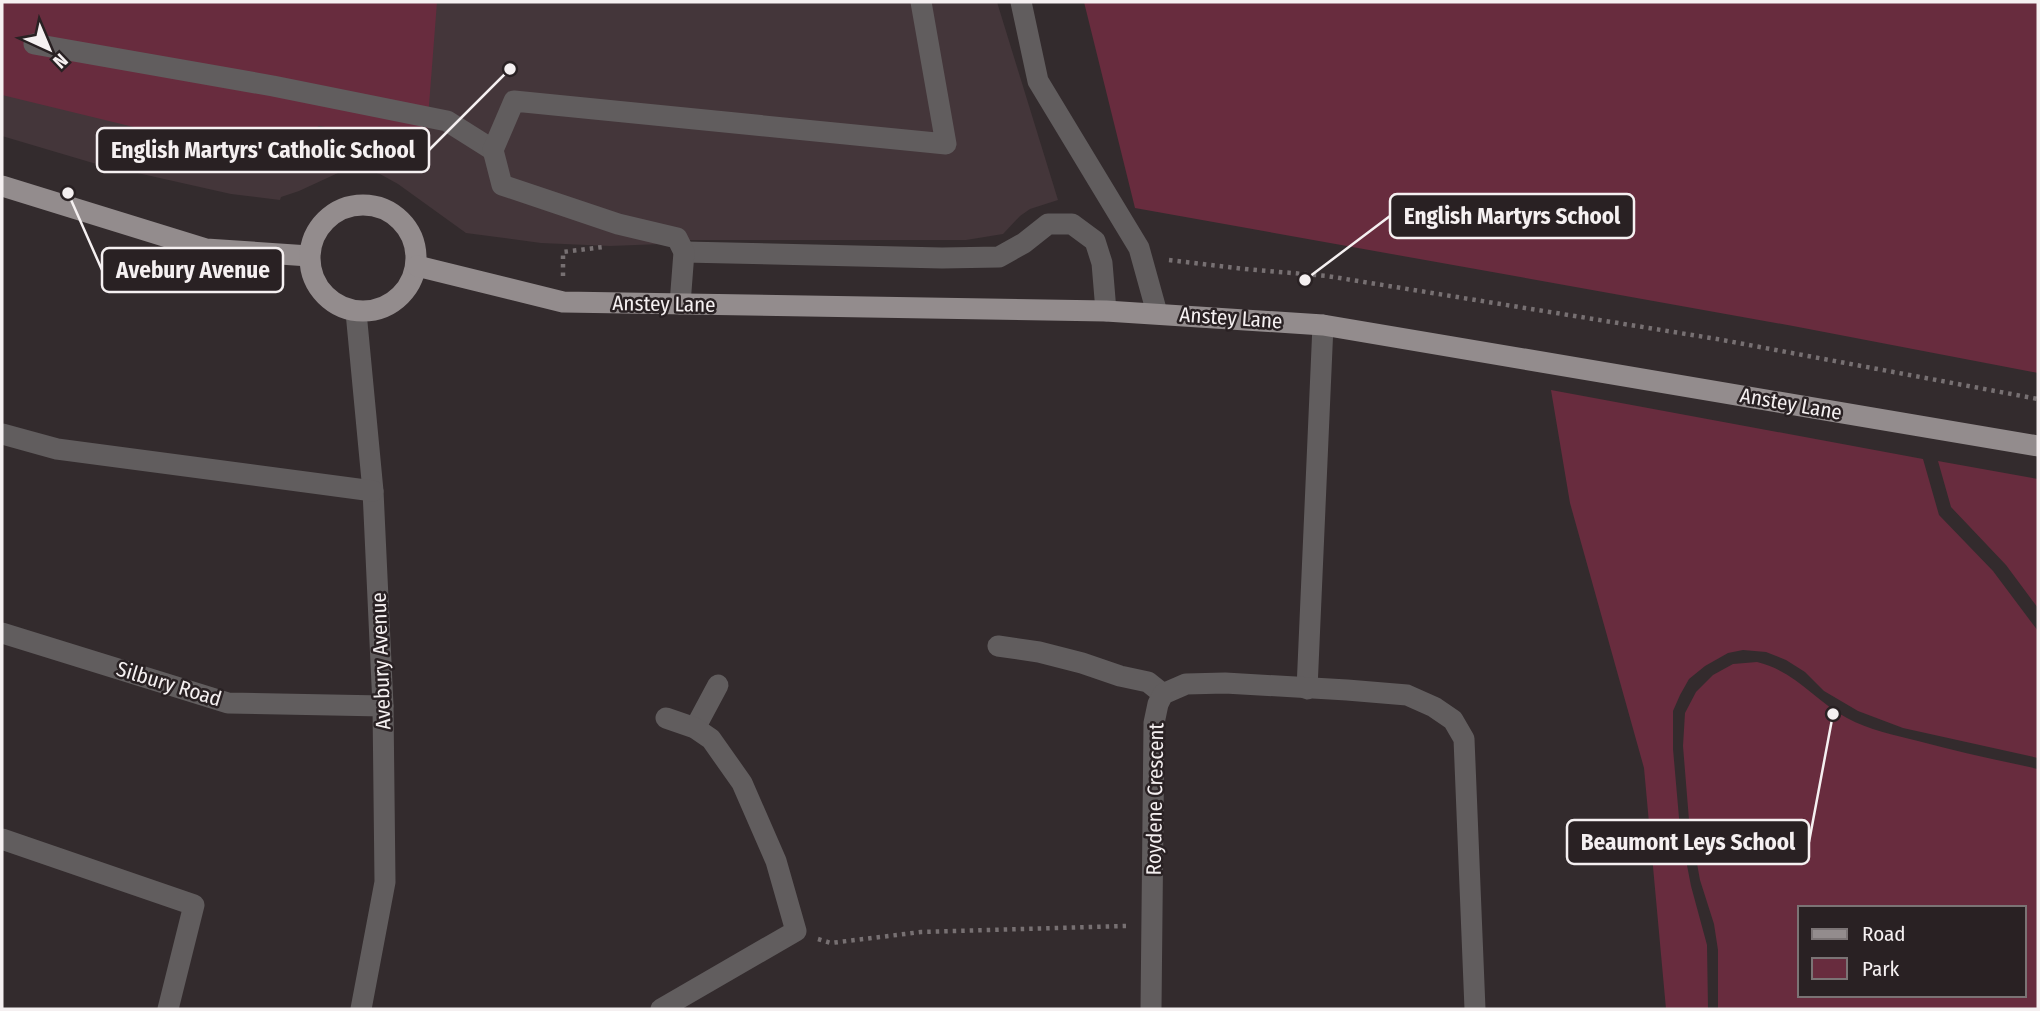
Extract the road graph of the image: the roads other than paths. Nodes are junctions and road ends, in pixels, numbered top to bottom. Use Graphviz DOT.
graph roads {
  1 [pos="921,2"];
  2 [pos="1021,2"];
  3 [pos="34,44"];
  4 [pos="493,150"];
  5 [pos="2,186"];
  6 [pos="684,252"];
  7 [pos="309,256"];
  8 [pos="417,266"];
  9 [pos="680,304"];
  10 [pos="1106,311"];
  11 [pos="356,312"];
  12 [pos="1157,313"];
  13 [pos="1323,325"];
  14 [pos="2,434"];
  15 [pos="2038,446"];
  16 [pos="373,491"];
  17 [pos="2,633"];
  18 [pos="998,646"];
  19 [pos="718,685"];
  20 [pos="1307,689"];
  21 [pos="1163,694"];
  22 [pos="383,706"];
  23 [pos="666,718"];
  24 [pos="695,728"];
  25 [pos="2,839"];
  26 [pos="168,1009"];
  27 [pos="361,1009"];
  28 [pos="661,1009"];
  29 [pos="1151,1009"];
  30 [pos="1475,1009"];
  1 -- 4 [label="street"];
  2 -- 12 [label="street"];
  3 -- 4 [label="street"];
  4 -- 6 [label="street"];
  5 -- 7 [label="main road"];
  6 -- 9 [label="street"];
  6 -- 10 [label="street"];
  7 -- 8 [label="main road"];
  7 -- 11 [label="main road"];
  8 -- 9 [label="main road, Anstey Lane"];
  8 -- 11 [label="main road"];
  9 -- 10 [label="main road, Anstey Lane"];
  10 -- 12 [label="main road, Anstey Lane"];
  11 -- 16 [label="street, Avebury Avenue"];
  12 -- 13 [label="main road, Anstey Lane"];
  13 -- 15 [label="main road, Anstey Lane"];
  13 -- 20 [label="street"];
  14 -- 16 [label="street"];
  16 -- 22 [label="street, Avebury Avenue"];
  17 -- 22 [label="street, Silbury Road"];
  18 -- 21 [label="street"];
  19 -- 24 [label="street"];
  20 -- 21 [label="street, Roydene Crescent"];
  20 -- 30 [label="street, Roydene Crescent"];
  21 -- 29 [label="street, Roydene Crescent"];
  22 -- 27 [label="street, Avebury Avenue"];
  23 -- 24 [label="street"];
  24 -- 28 [label="street"];
  25 -- 26 [label="street"];
}
